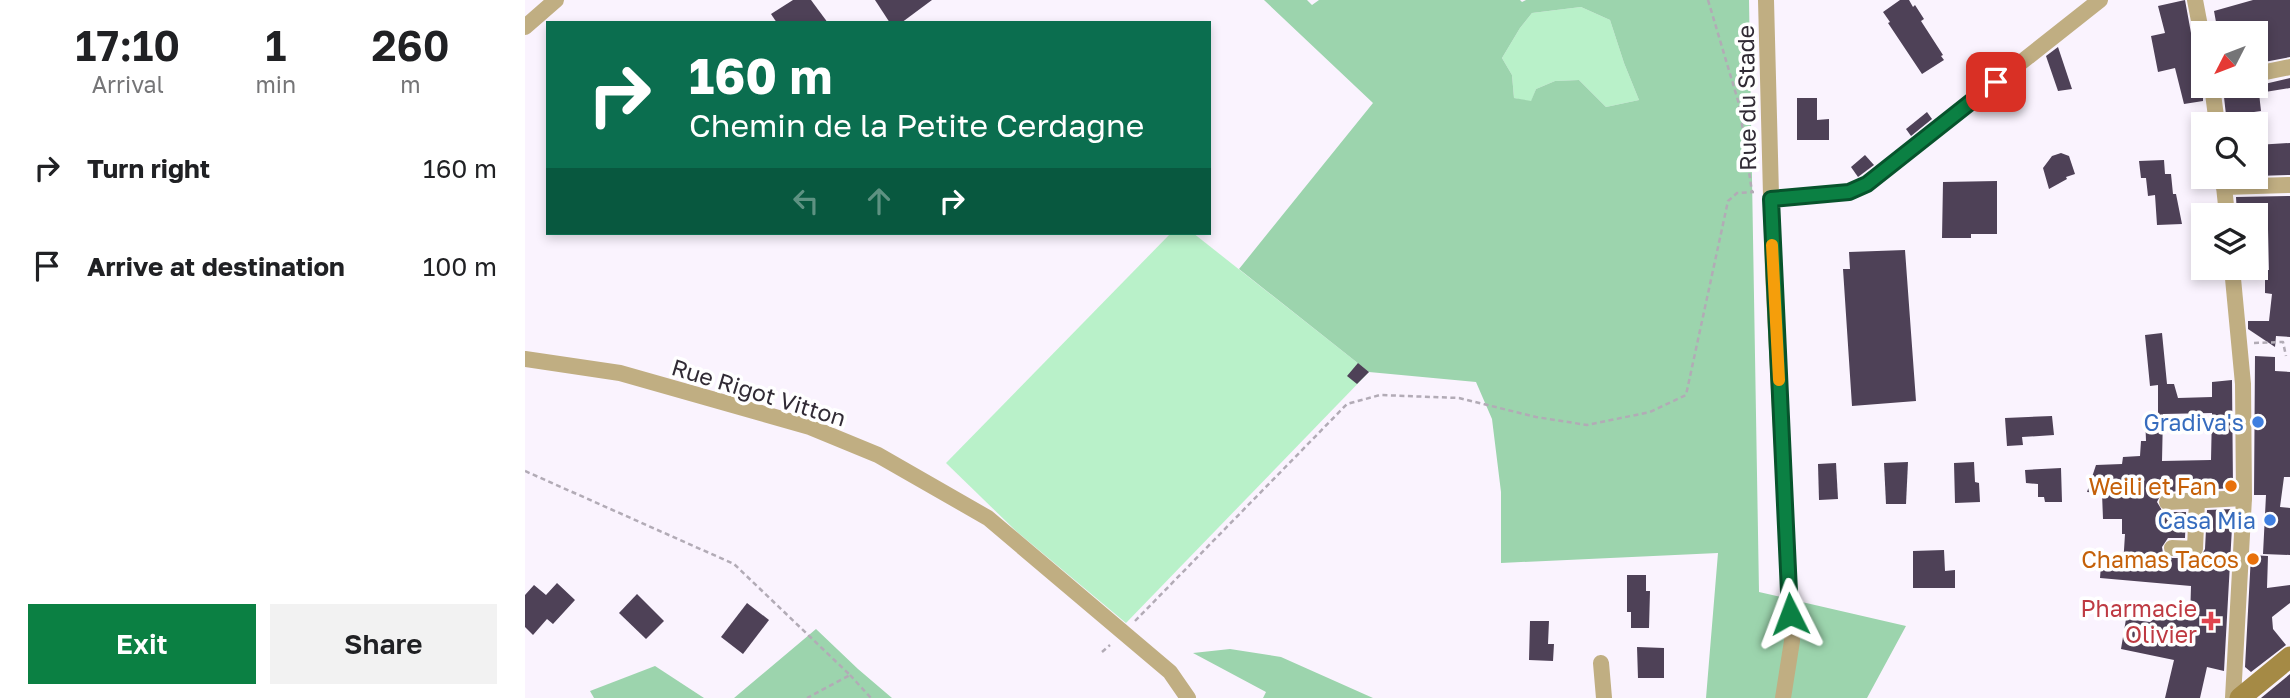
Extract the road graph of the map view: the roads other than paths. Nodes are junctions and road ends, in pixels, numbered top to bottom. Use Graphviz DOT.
graph roads {
  1 [pos="556,0"];
  2 [pos="1766,0"];
  3 [pos="2101,0"];
  4 [pos="2195,0"];
  5 [pos="2199,21"];
  6 [pos="525,27"];
  7 [pos="2290,67"];
  8 [pos="2268,72"];
  9 [pos="2268,184"];
  10 [pos="2290,185"];
  11 [pos="1771,199"];
  12 [pos="2233,280"];
  13 [pos="525,359"];
  14 [pos="2244,498"];
  15 [pos="2197,500"];
  16 [pos="2167,502"];
  17 [pos="2172,548"];
  18 [pos="2290,657"];
  19 [pos="1601,663"];
  20 [pos="1188,698"];
  21 [pos="1604,698"];
  22 [pos="1783,698"];
  23 [pos="2233,698"];
  24 [pos="2240,698"];
  1 -- 6 [label="street"];
  2 -- 11 [label="street, Rue du Stade"];
  3 -- 11 [label="street"];
  4 -- 5 [label="street"];
  7 -- 8 [label="street"];
  9 -- 10 [label="street"];
  11 -- 22 [label="street, Rue du Stade"];
  12 -- 14 [label="street"];
  13 -- 20 [label="street, Rue Rigot Vitton"];
  14 -- 15 [label="street"];
  14 -- 23 [label="street"];
  15 -- 16 [label="street"];
  15 -- 17 [label="street"];
  18 -- 24 [label="street"];
  19 -- 21 [label="street"];
}
